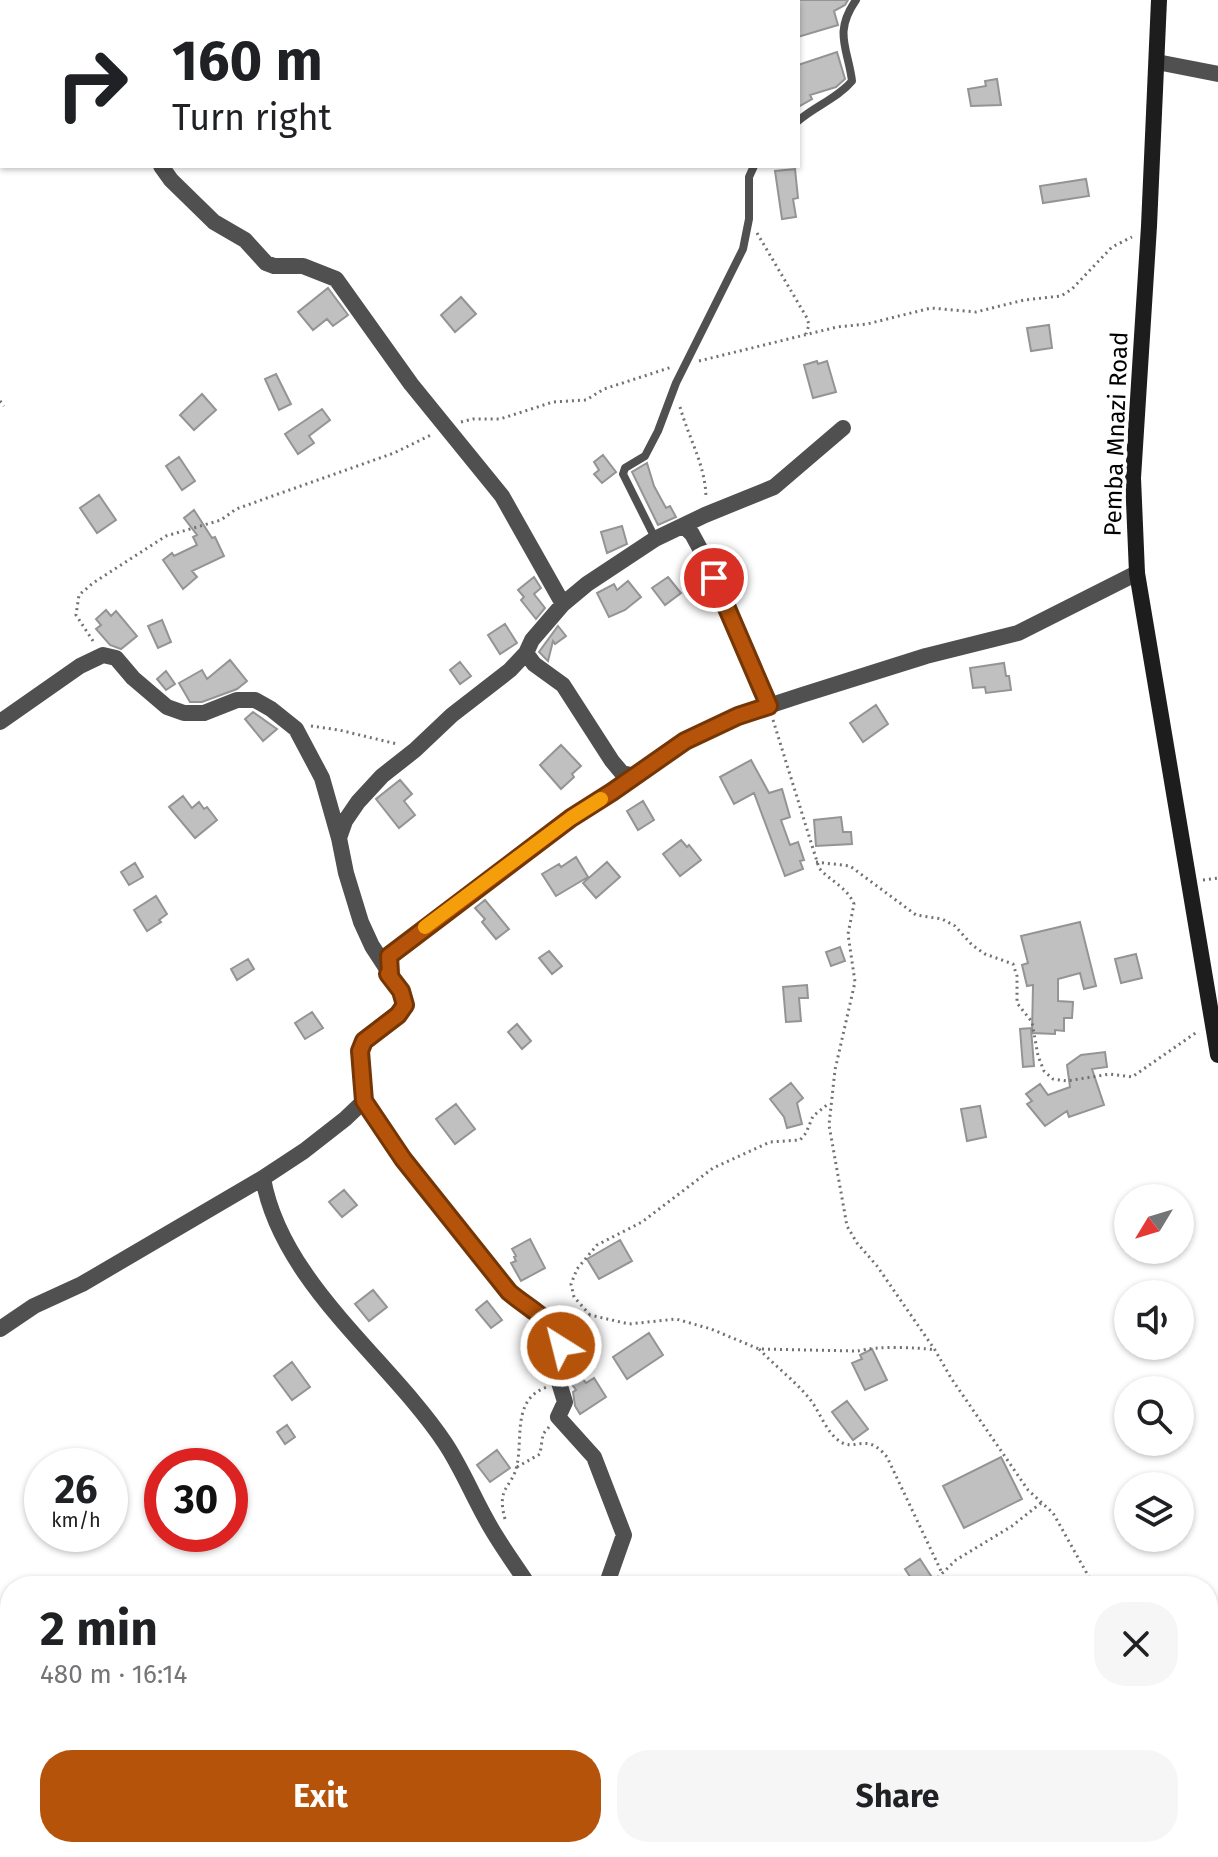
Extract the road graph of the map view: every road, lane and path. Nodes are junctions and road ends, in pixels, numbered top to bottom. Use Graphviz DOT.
graph roads {
  1 [pos="856,0"];
  2 [pos="1159,0"];
  3 [pos="1157,62"];
  4 [pos="1218,74"];
  5 [pos="800,119"];
  6 [pos="162,168"];
  7 [pos="753,168"];
  8 [pos="749,219"];
  9 [pos="1149,226"];
  10 [pos="806,334"];
  11 [pos="687,363"];
  12 [pos="674,387"];
  13 [pos="0,401"];
  14 [pos="4,406"];
  15 [pos="446,428"];
  16 [pos="843,428"];
  17 [pos="705,515"];
  18 [pos="684,526"];
  19 [pos="655,539"];
  20 [pos="1137,573"];
  21 [pos="563,604"];
  22 [pos="526,653"];
  23 [pos="103,655"];
  24 [pos="769,706"];
  25 [pos="0,722"];
  26 [pos="296,729"];
  27 [pos="415,750"];
  28 [pos="635,776"];
  29 [pos="339,838"];
  30 [pos="816,862"];
  31 [pos="390,974"];
  32 [pos="1213,1021"];
  33 [pos="1218,1055"];
  34 [pos="364,1101"];
  35 [pos="830,1103"];
  36 [pos="263,1178"];
  37 [pos="590,1315"];
  38 [pos="549,1321"];
  39 [pos="0,1329"];
  40 [pos="759,1349"];
  41 [pos="935,1350"];
  42 [pos="558,1385"];
  43 [pos="558,1417"];
  44 [pos="517,1467"];
  45 [pos="1041,1502"];
  46 [pos="506,1523"];
  47 [pos="942,1573"];
  48 [pos="522,1576"];
  49 [pos="610,1576"];
  50 [pos="939,1576"];
  51 [pos="1088,1576"];
  1 -- 5 [label="lane"];
  2 -- 3 [label="main road, Pemba Mnazi Road"];
  3 -- 4 [label="street"];
  3 -- 9 [label="main road, Pemba Mnazi Road"];
  6 -- 15 [label="street"];
  7 -- 8 [label="lane"];
  8 -- 10 [label="path"];
  8 -- 11 [label="lane"];
  9 -- 10 [label="path"];
  9 -- 20 [label="main road, Pemba Mnazi Road"];
  10 -- 11 [label="path"];
  11 -- 12 [label="lane"];
  11 -- 15 [label="path"];
  12 -- 17 [label="path"];
  12 -- 19 [label="lane"];
  13 -- 14 [label="path"];
  15 -- 21 [label="street"];
  15 -- 23 [label="path"];
  16 -- 17 [label="street"];
  17 -- 18 [label="street"];
  18 -- 19 [label="street"];
  18 -- 24 [label="street"];
  19 -- 21 [label="street"];
  20 -- 24 [label="street"];
  20 -- 32 [label="main road, Pemba Mnazi Road"];
  21 -- 22 [label="street"];
  22 -- 27 [label="street"];
  22 -- 28 [label="street"];
  23 -- 25 [label="street"];
  23 -- 26 [label="street"];
  24 -- 28 [label="street"];
  24 -- 30 [label="path"];
  26 -- 27 [label="path"];
  26 -- 29 [label="street"];
  27 -- 29 [label="street"];
  28 -- 31 [label="street"];
  29 -- 31 [label="street"];
  30 -- 32 [label="path"];
  30 -- 35 [label="path"];
  31 -- 34 [label="street"];
  32 -- 33 [label="main road, Pemba Mnazi Road"];
  34 -- 36 [label="street"];
  34 -- 38 [label="street"];
  35 -- 37 [label="path"];
  35 -- 41 [label="path"];
  36 -- 39 [label="street"];
  36 -- 48 [label="street"];
  37 -- 38 [label="path"];
  37 -- 40 [label="path"];
  38 -- 42 [label="street"];
  40 -- 41 [label="path"];
  40 -- 47 [label="path"];
  41 -- 45 [label="path"];
  42 -- 43 [label="street"];
  42 -- 44 [label="path"];
  43 -- 44 [label="path"];
  43 -- 49 [label="street"];
  44 -- 46 [label="path"];
  45 -- 47 [label="path"];
  45 -- 51 [label="path"];
  47 -- 50 [label="path"];
}
